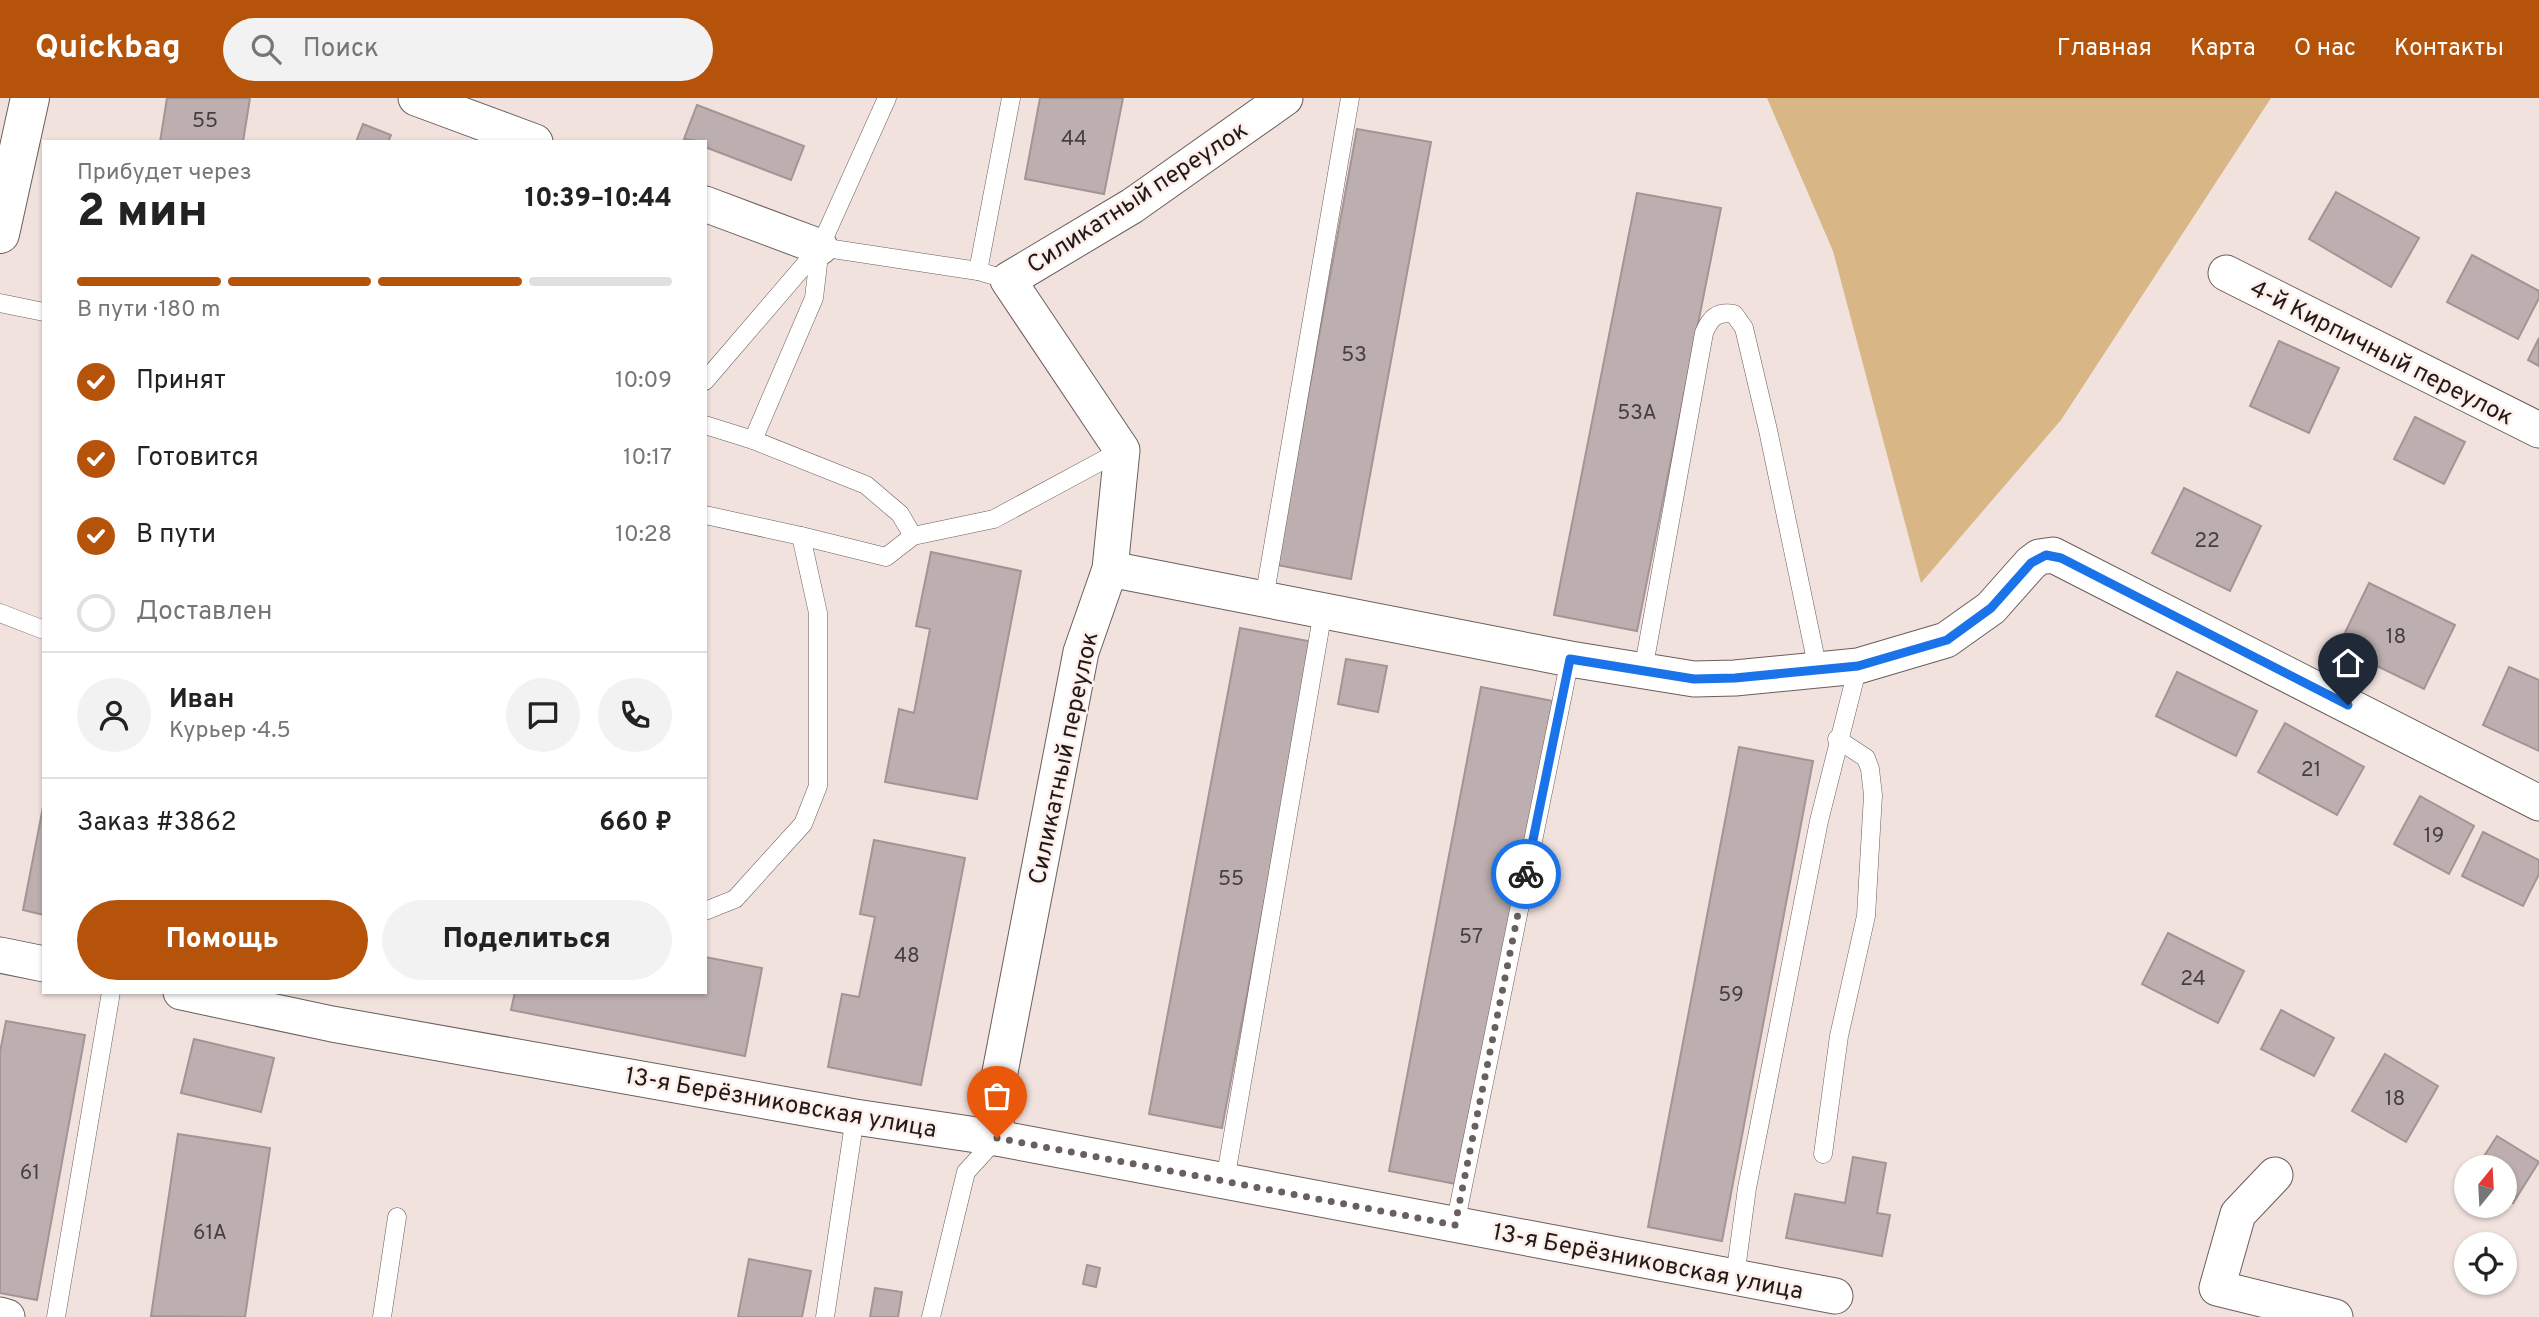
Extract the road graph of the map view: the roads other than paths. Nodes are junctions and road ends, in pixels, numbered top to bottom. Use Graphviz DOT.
graph roads {
  1 [pos="30,98"];
  2 [pos="416,98"];
  3 [pos="887,98"];
  4 [pos="1011,98"];
  5 [pos="1285,98"];
  6 [pos="1350,98"];
  7 [pos="530,140"];
  8 [pos="707,205"];
  9 [pos="0,234"];
  10 [pos="820,247"];
  11 [pos="2225,273"];
  12 [pos="993,276"];
  13 [pos="0,303"];
  14 [pos="42,312"];
  15 [pos="707,379"];
  16 [pos="707,426"];
  17 [pos="2539,430"];
  18 [pos="753,440"];
  19 [pos="1122,450"];
  20 [pos="707,515"];
  21 [pos="801,536"];
  22 [pos="913,536"];
  23 [pos="1110,569"];
  24 [pos="1264,599"];
  25 [pos="1323,611"];
  26 [pos="0,613"];
  27 [pos="42,628"];
  28 [pos="1570,659"];
  29 [pos="1858,666"];
  30 [pos="1818,670"];
  31 [pos="1643,671"];
  32 [pos="1837,739"];
  33 [pos="2539,803"];
  34 [pos="707,910"];
  35 [pos="0,955"];
  36 [pos="42,964"];
  37 [pos="111,994"];
  38 [pos="190,994"];
  39 [pos="855,1117"];
  40 [pos="997,1138"];
  41 [pos="1822,1154"];
  42 [pos="2275,1175"];
  43 [pos="1224,1181"];
  44 [pos="397,1217"];
  45 [pos="1455,1225"];
  46 [pos="1735,1278"];
  47 [pos="1835,1296"];
  48 [pos="0,1315"];
  49 [pos="7,1317"];
  50 [pos="57,1317"];
  51 [pos="382,1317"];
  52 [pos="825,1317"];
  53 [pos="931,1317"];
  54 [pos="2335,1317"];
  1 -- 9 [label="street"];
  2 -- 7 [label="street"];
  3 -- 10 [label="lane"];
  4 -- 12 [label="lane"];
  5 -- 12 [label="street, Силикатный переулок"];
  6 -- 24 [label="lane"];
  8 -- 10 [label="street"];
  10 -- 12 [label="lane"];
  10 -- 15 [label="lane"];
  10 -- 18 [label="lane"];
  11 -- 17 [label="street, 4-й Кирпичный переулок"];
  12 -- 19 [label="street, Силикатный переулок"];
  13 -- 14 [label="lane"];
  16 -- 18 [label="lane"];
  18 -- 22 [label="lane"];
  19 -- 22 [label="lane"];
  19 -- 23 [label="street, Силикатный переулок"];
  20 -- 21 [label="lane"];
  21 -- 22 [label="lane"];
  21 -- 34 [label="lane"];
  23 -- 24 [label="street"];
  23 -- 40 [label="street, Силикатный переулок"];
  24 -- 25 [label="street"];
  25 -- 28 [label="street"];
  25 -- 43 [label="lane"];
  26 -- 27 [label="lane"];
  28 -- 31 [label="street"];
  28 -- 45 [label="lane"];
  29 -- 30 [label="street"];
  29 -- 32 [label="lane"];
  29 -- 33 [label="street"];
  30 -- 31 [label="street"];
  30 -- 31 [label="lane"];
  32 -- 41 [label="lane"];
  32 -- 46 [label="lane"];
  35 -- 36 [label="street"];
  37 -- 50 [label="lane"];
  38 -- 39 [label="street, 13-я Берёзниковская улица"];
  39 -- 40 [label="street, 13-я Берёзниковская улица"];
  39 -- 52 [label="lane"];
  40 -- 43 [label="street, 13-я Берёзниковская улица"];
  40 -- 53 [label="lane"];
  42 -- 54 [label="street"];
  43 -- 45 [label="street, 13-я Берёзниковская улица"];
  44 -- 51 [label="lane"];
  45 -- 46 [label="street, 13-я Берёзниковская улица"];
  46 -- 47 [label="street, 13-я Берёзниковская улица"];
  48 -- 49 [label="street"];
}
